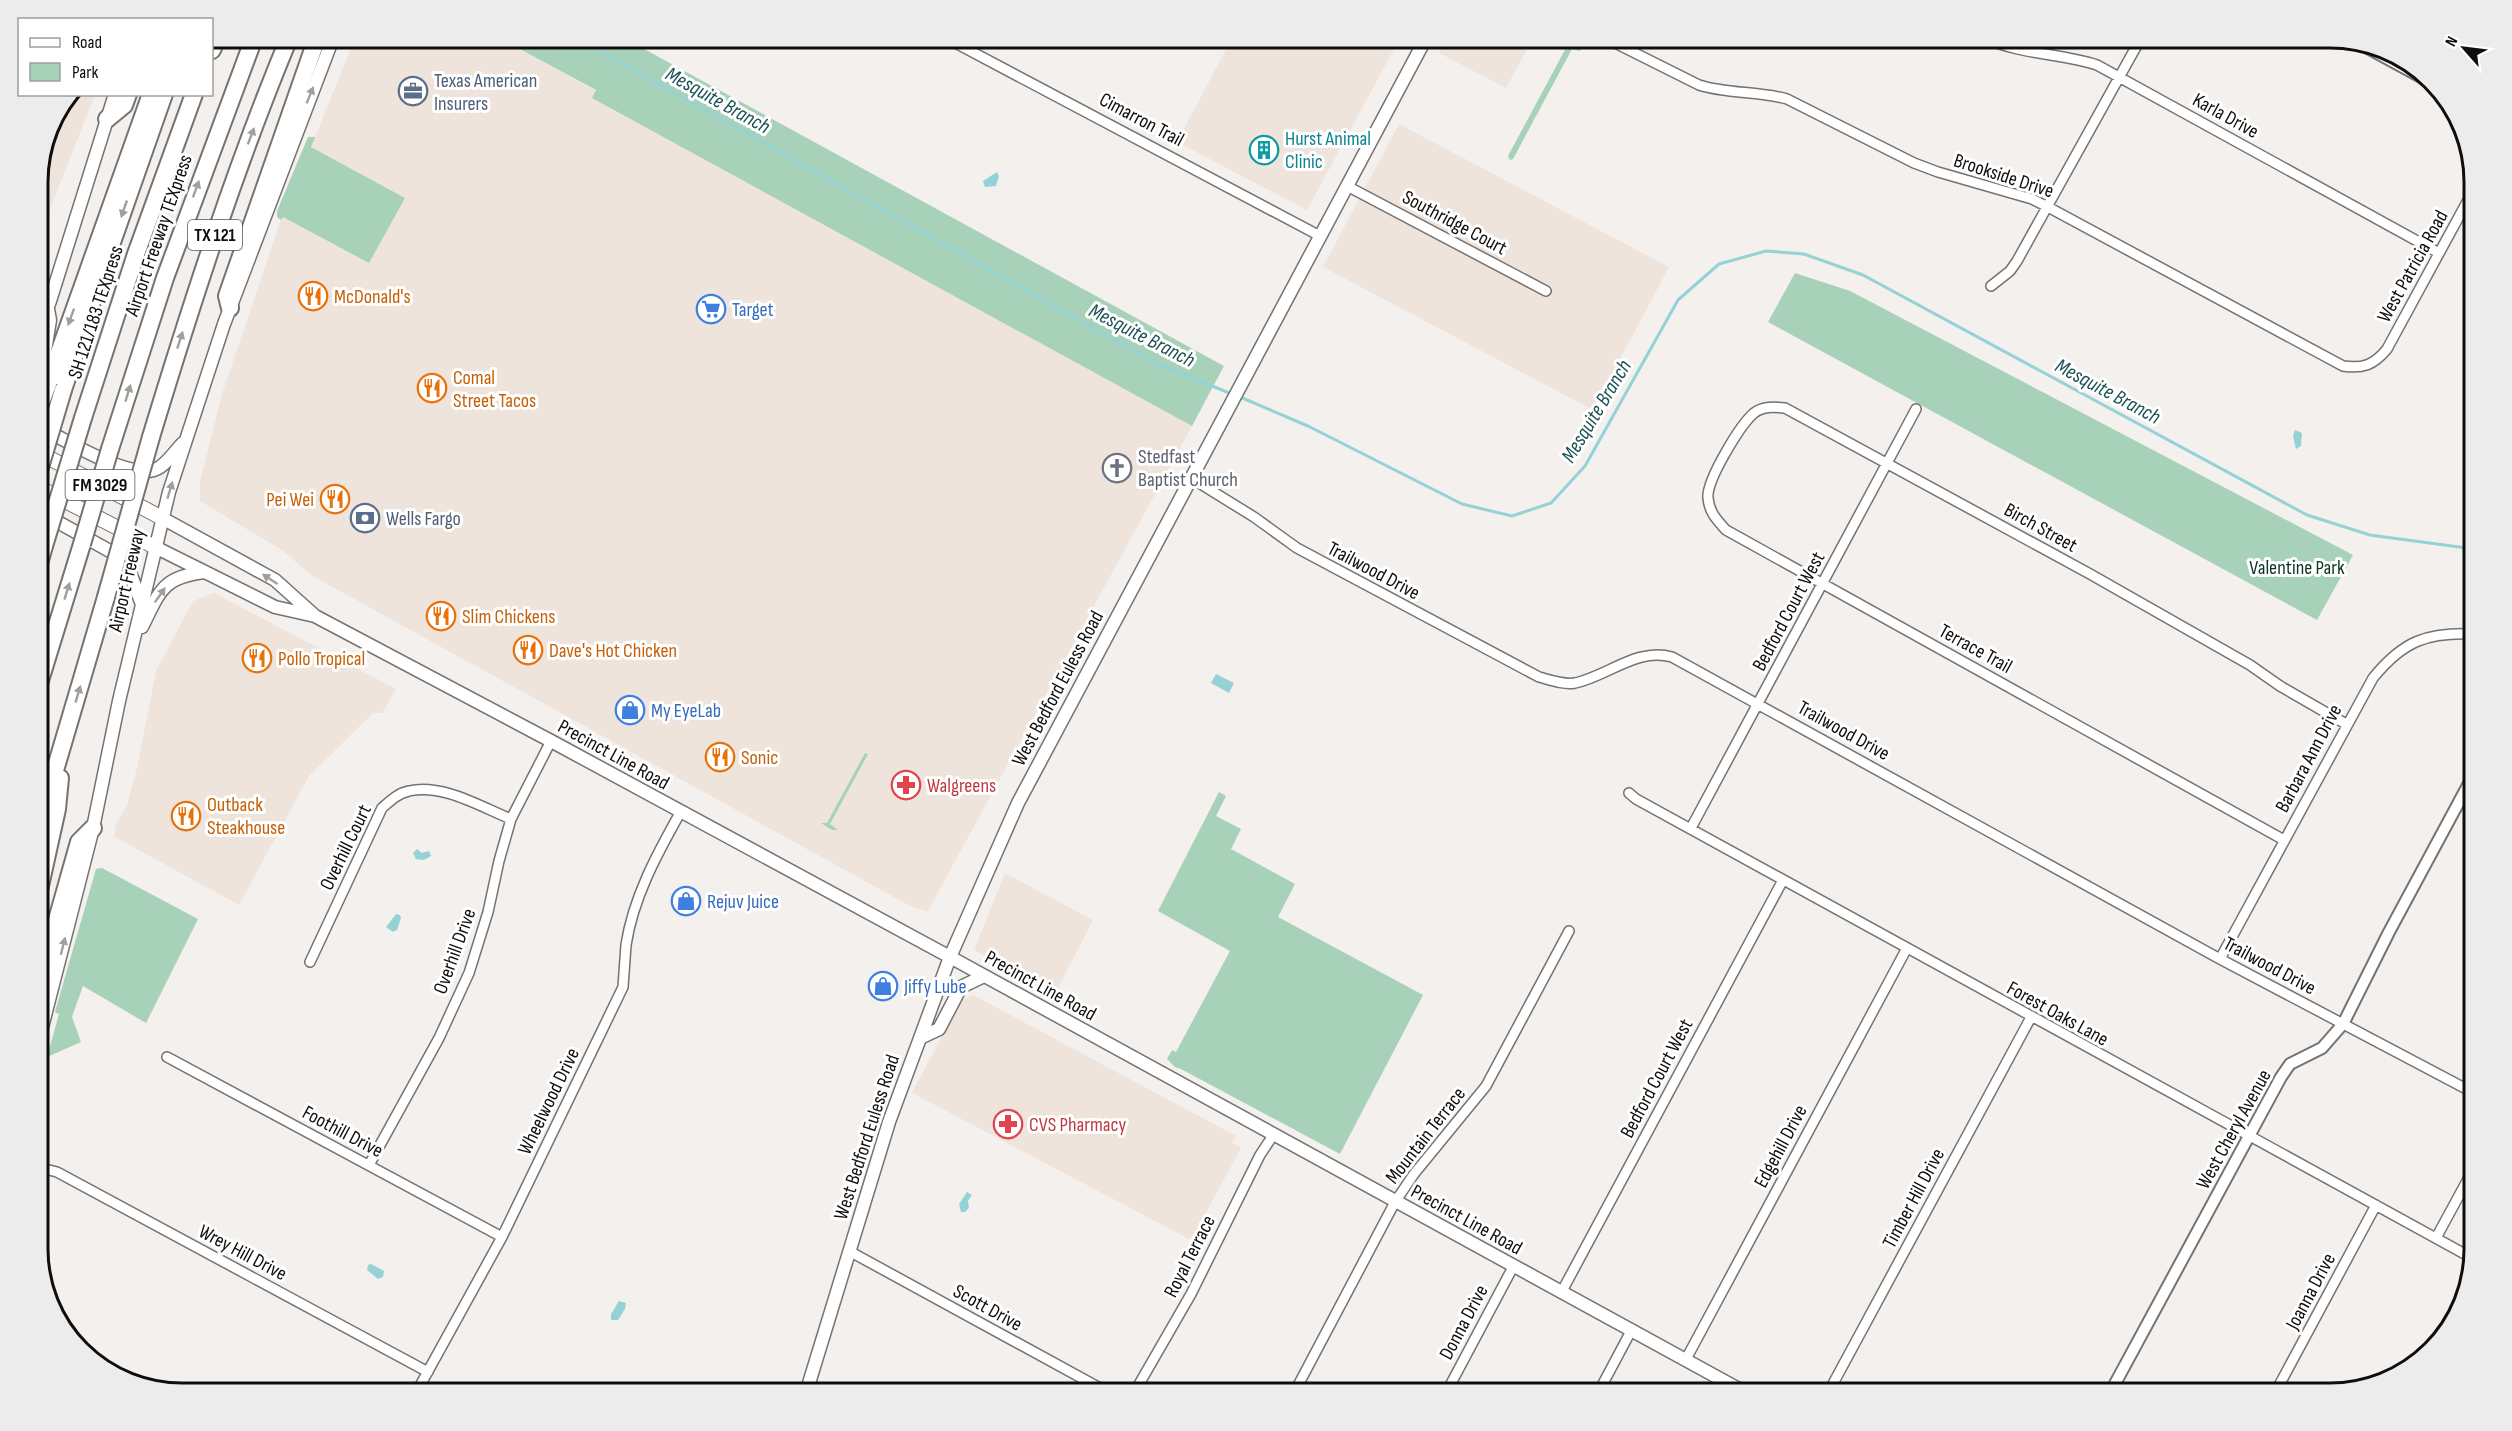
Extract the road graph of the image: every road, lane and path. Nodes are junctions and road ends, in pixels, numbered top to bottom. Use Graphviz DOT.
graph roads {
  1 [pos="250,48"];
  2 [pos="285,48"];
  3 [pos="314,48"];
  4 [pos="329,48"];
  5 [pos="964,48"];
  6 [pos="1421,48"];
  7 [pos="1625,48"];
  8 [pos="2016,48"];
  9 [pos="2135,48"];
  10 [pos="2119,77"];
  11 [pos="115,96"];
  12 [pos="127,96"];
  13 [pos="150,96"];
  14 [pos="163,96"];
  15 [pos="193,96"];
  16 [pos="107,119"];
  17 [pos="1347,186"];
  18 [pos="2048,207"];
  19 [pos="2464,207"];
  20 [pos="1320,236"];
  21 [pos="2439,253"];
  22 [pos="1991,286"];
  23 [pos="1546,291"];
  24 [pos="48,308"];
  25 [pos="230,308"];
  26 [pos="48,334"];
  27 [pos="2379,358"];
  28 [pos="48,384"];
  29 [pos="1916,409"];
  30 [pos="48,429"];
  31 [pos="48,440"];
  32 [pos="185,440"];
  33 [pos="1726,453"];
  34 [pos="48,457"];
  35 [pos="1888,463"];
  36 [pos="1191,478"];
  37 [pos="48,492"];
  38 [pos="48,517"];
  39 [pos="162,518"];
  40 [pos="48,533"];
  41 [pos="154,547"];
  42 [pos="206,572"];
  43 [pos="1823,584"];
  44 [pos="142,603"];
  45 [pos="315,616"];
  46 [pos="2464,634"];
  47 [pos="133,644"];
  48 [pos="48,654"];
  49 [pos="1759,704"];
  50 [pos="2346,723"];
  51 [pos="551,741"];
  52 [pos="62,750"];
  53 [pos="1629,793"];
  54 [pos="2464,793"];
  55 [pos="48,796"];
  56 [pos="680,813"];
  57 [pos="511,819"];
  58 [pos="93,828"];
  59 [pos="1691,828"];
  60 [pos="2284,840"];
  61 [pos="48,850"];
  62 [pos="1783,880"];
  63 [pos="1569,932"];
  64 [pos="1907,948"];
  65 [pos="48,952"];
  66 [pos="950,957"];
  67 [pos="2220,959"];
  68 [pos="310,962"];
  69 [pos="984,976"];
  70 [pos="48,1004"];
  71 [pos="2030,1019"];
  72 [pos="2343,1024"];
  73 [pos="920,1038"];
  74 [pos="167,1057"];
  75 [pos="2464,1088"];
  76 [pos="1274,1134"];
  77 [pos="2248,1137"];
  78 [pos="369,1165"];
  79 [pos="48,1169"];
  80 [pos="2464,1186"];
  81 [pos="1395,1202"];
  82 [pos="2376,1205"];
  83 [pos="502,1237"];
  84 [pos="2436,1238"];
  85 [pos="849,1251"];
  86 [pos="2464,1253"];
  87 [pos="1513,1266"];
  88 [pos="1561,1293"];
  89 [pos="1631,1331"];
  90 [pos="1685,1361"];
  91 [pos="428,1372"];
  92 [pos="422,1383"];
  93 [pos="812,1383"];
  94 [pos="1089,1383"];
  95 [pos="1140,1383"];
  96 [pos="1300,1383"];
  97 [pos="1452,1383"];
  98 [pos="1604,1383"];
  99 [pos="1726,1383"];
  100 [pos="1834,1383"];
  101 [pos="2116,1383"];
  102 [pos="2281,1383"];
  48 -- 1 [label="highway, Airport Freeway TEXpress, one-way, bridge"];
  52 -- 2 [label="highway, Airport Freeway / TX 121, one-way, bridge"];
  3 -- 25 [label="highway"];
  25 -- 4 [label="main road, Airport Freeway, one-way"];
  5 -- 20 [label="street, Cimarron Trail"];
  6 -- 17 [label="main road, West Bedford Euless Road"];
  7 -- 18 [label="street, Brookside Drive"];
  8 -- 10 [label="street, Karla Drive"];
  9 -- 10 [label="street"];
  10 -- 18 [label="street"];
  10 -- 21 [label="street, Karla Drive"];
  11 -- 16 [label="main road"];
  12 -- 16 [label="highway"];
  13 -- 28 [label="highway, one-way, bridge"];
  14 -- 31 [label="highway, one-way, bridge"];
  15 -- 40 [label="highway, SH 121/183 TEXpress, bridge"];
  16 -- 24 [label="main road"];
  17 -- 20 [label="main road, West Bedford Euless Road"];
  17 -- 23 [label="street, Southridge Court"];
  18 -- 22 [label="street"];
  18 -- 27 [label="street, Brookside Drive"];
  19 -- 21 [label="street, West Patricia Road"];
  20 -- 36 [label="main road, West Bedford Euless Road"];
  21 -- 27 [label="street, West Patricia Road"];
  24 -- 26 [label="main road"];
  25 -- 32 [label="main road, Airport Freeway"];
  29 -- 35 [label="street, Bedford Court West"];
  30 -- 32 [label="main road"];
  39 -- 32 [label="main road, Airport Freeway, one-way"];
  33 -- 35 [label="street, Birch Street"];
  33 -- 43 [label="street, Terrace Trail"];
  34 -- 39 [label="main road, Precinct Line Road / FM 3029"];
  35 -- 43 [label="street, Bedford Court West"];
  35 -- 50 [label="street, Birch Street"];
  36 -- 49 [label="street, Trailwood Drive"];
  36 -- 66 [label="main road, West Bedford Euless Road"];
  37 -- 41 [label="main road, Precinct Line Road / FM 3029"];
  38 -- 44 [label="main road"];
  39 -- 41 [label="main road, Airport Freeway"];
  45 -- 39 [label="main road, Precinct Line Road, one-way"];
  41 -- 42 [label="main road, Precinct Line Road"];
  41 -- 44 [label="main road, Airport Freeway"];
  42 -- 45 [label="main road, Precinct Line Road"];
  47 -- 42 [label="main road, one-way"];
  43 -- 49 [label="street, Bedford Court West"];
  43 -- 60 [label="street, Terrace Trail"];
  44 -- 47 [label="main road, Airport Freeway"];
  45 -- 51 [label="main road, Precinct Line Road"];
  46 -- 50 [label="street, Barbara Ann Drive"];
  47 -- 58 [label="main road, Airport Freeway"];
  49 -- 59 [label="street, Bedford Court West"];
  49 -- 67 [label="street, Trailwood Drive"];
  50 -- 60 [label="street, Barbara Ann Drive"];
  51 -- 56 [label="main road, Precinct Line Road"];
  51 -- 57 [label="street, Overhill Drive"];
  52 -- 55 [label="highway, Airport Freeway / TX 121"];
  52 -- 61 [label="highway"];
  53 -- 59 [label="street, Forest Oaks Lane"];
  54 -- 72 [label="street, West Cheryl Avenue"];
  56 -- 66 [label="main road, Precinct Line Road"];
  56 -- 83 [label="street, Wheelwood Drive"];
  57 -- 68 [label="street, Overhill Court"];
  57 -- 78 [label="street, Overhill Drive"];
  58 -- 65 [label="highway"];
  70 -- 58 [label="main road, Airport Freeway, one-way"];
  59 -- 62 [label="street, Forest Oaks Lane"];
  60 -- 67 [label="street, Barbara Ann Drive"];
  62 -- 64 [label="street, Forest Oaks Lane"];
  62 -- 88 [label="street, Bedford Court West"];
  63 -- 81 [label="street, Mountain Terrace"];
  64 -- 71 [label="street, Forest Oaks Lane"];
  64 -- 90 [label="street, Edgehill Drive"];
  66 -- 69 [label="main road, Precinct Line Road"];
  66 -- 73 [label="main road, West Bedford Euless Road"];
  67 -- 72 [label="street, Trailwood Drive"];
  69 -- 73 [label="main road"];
  69 -- 76 [label="main road, Precinct Line Road"];
  71 -- 77 [label="street, Forest Oaks Lane"];
  71 -- 100 [label="street, Timber Hill Drive"];
  72 -- 75 [label="street, Trailwood Drive"];
  72 -- 77 [label="street, West Cheryl Avenue"];
  73 -- 85 [label="main road, West Bedford Euless Road"];
  74 -- 78 [label="street, Foothill Drive"];
  76 -- 81 [label="main road, Precinct Line Road"];
  76 -- 95 [label="street, Royal Terrace"];
  77 -- 82 [label="street, Forest Oaks Lane"];
  77 -- 101 [label="street, West Cheryl Avenue"];
  78 -- 83 [label="street, Foothill Drive"];
  79 -- 91 [label="street, Wrey Hill Drive"];
  80 -- 84 [label="street"];
  81 -- 87 [label="main road, Precinct Line Road"];
  81 -- 96 [label="street, Mountain Terrace"];
  82 -- 84 [label="street, Forest Oaks Lane"];
  82 -- 102 [label="street, Joanna Drive"];
  83 -- 91 [label="street, Wheelwood Drive"];
  84 -- 86 [label="street, Forest Oaks Lane"];
  85 -- 93 [label="main road, West Bedford Euless Road"];
  85 -- 94 [label="street, Scott Drive"];
  87 -- 88 [label="main road, Precinct Line Road"];
  87 -- 97 [label="street, Donna Drive"];
  88 -- 89 [label="main road, Precinct Line Road"];
  89 -- 90 [label="main road, Precinct Line Road"];
  89 -- 98 [label="street"];
  90 -- 99 [label="main road, Precinct Line Road"];
  91 -- 92 [label="street, Wheelwood Drive"];
}
